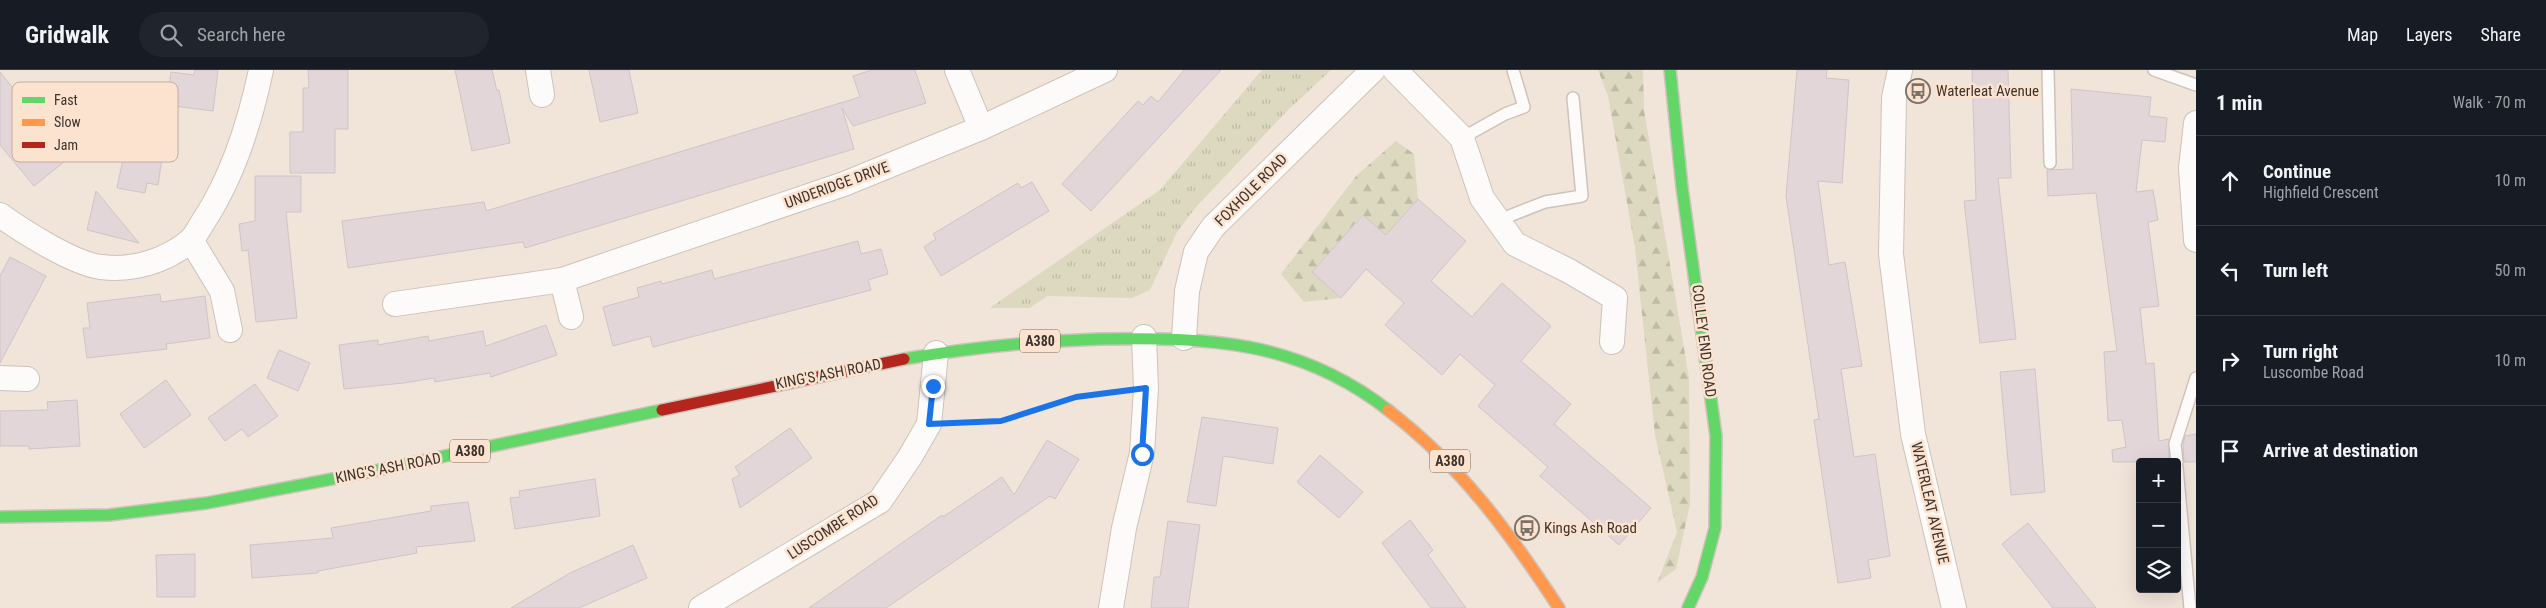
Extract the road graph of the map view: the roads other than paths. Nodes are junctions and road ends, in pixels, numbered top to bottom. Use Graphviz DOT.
graph roads {
  1 [pos="261,70"];
  2 [pos="538,70"];
  3 [pos="957,70"];
  4 [pos="1105,70"];
  5 [pos="1373,70"];
  6 [pos="1395,70"];
  7 [pos="1513,70"];
  8 [pos="1670,70"];
  9 [pos="1900,70"];
  10 [pos="2048,70"];
  11 [pos="2154,70"];
  12 [pos="2196,85"];
  13 [pos="542,95"];
  14 [pos="1573,98"];
  15 [pos="2196,123"];
  16 [pos="981,128"];
  17 [pos="1462,138"];
  18 [pos="2050,163"];
  19 [pos="0,215"];
  20 [pos="1498,220"];
  21 [pos="191,240"];
  22 [pos="2196,240"];
  23 [pos="562,280"];
  24 [pos="395,304"];
  25 [pos="571,317"];
  26 [pos="230,330"];
  27 [pos="1144,337"];
  28 [pos="1184,338"];
  29 [pos="1612,342"];
  30 [pos="936,353"];
  31 [pos="0,378"];
  32 [pos="2196,378"];
  33 [pos="27,379"];
  34 [pos="2177,458"];
  35 [pos="2180,503"];
  36 [pos="0,517"];
  37 [pos="701,608"];
  38 [pos="1111,608"];
  39 [pos="1559,608"];
  40 [pos="1688,608"];
  41 [pos="1954,608"];
  42 [pos="2190,608"];
  1 -- 21 [label="street"];
  2 -- 13 [label="street"];
  3 -- 16 [label="street"];
  4 -- 16 [label="street, UNDERIDGE DRIVE"];
  5 -- 28 [label="street, FOXHOLE ROAD"];
  6 -- 17 [label="street"];
  7 -- 17 [label="lane"];
  8 -- 40 [label="main road, COLLEY END ROAD"];
  9 -- 41 [label="street, WATERLEAT AVENUE"];
  10 -- 18 [label="lane"];
  11 -- 12 [label="lane"];
  14 -- 20 [label="lane"];
  15 -- 22 [label="street"];
  16 -- 23 [label="street, UNDERIDGE DRIVE"];
  17 -- 20 [label="street"];
  19 -- 21 [label="street"];
  20 -- 29 [label="street"];
  21 -- 26 [label="street"];
  23 -- 24 [label="street, UNDERIDGE DRIVE"];
  23 -- 25 [label="street"];
  27 -- 28 [label="main road, KING'S ASH ROAD / A380"];
  27 -- 30 [label="main road, KING'S ASH ROAD / A380"];
  27 -- 38 [label="street"];
  28 -- 39 [label="main road, KING'S ASH ROAD / A380"];
  30 -- 36 [label="main road, KING'S ASH ROAD / A380"];
  30 -- 37 [label="street, LUSCOMBE ROAD"];
  31 -- 33 [label="street"];
  32 -- 34 [label="lane"];
  35 -- 42 [label="lane"];
}
